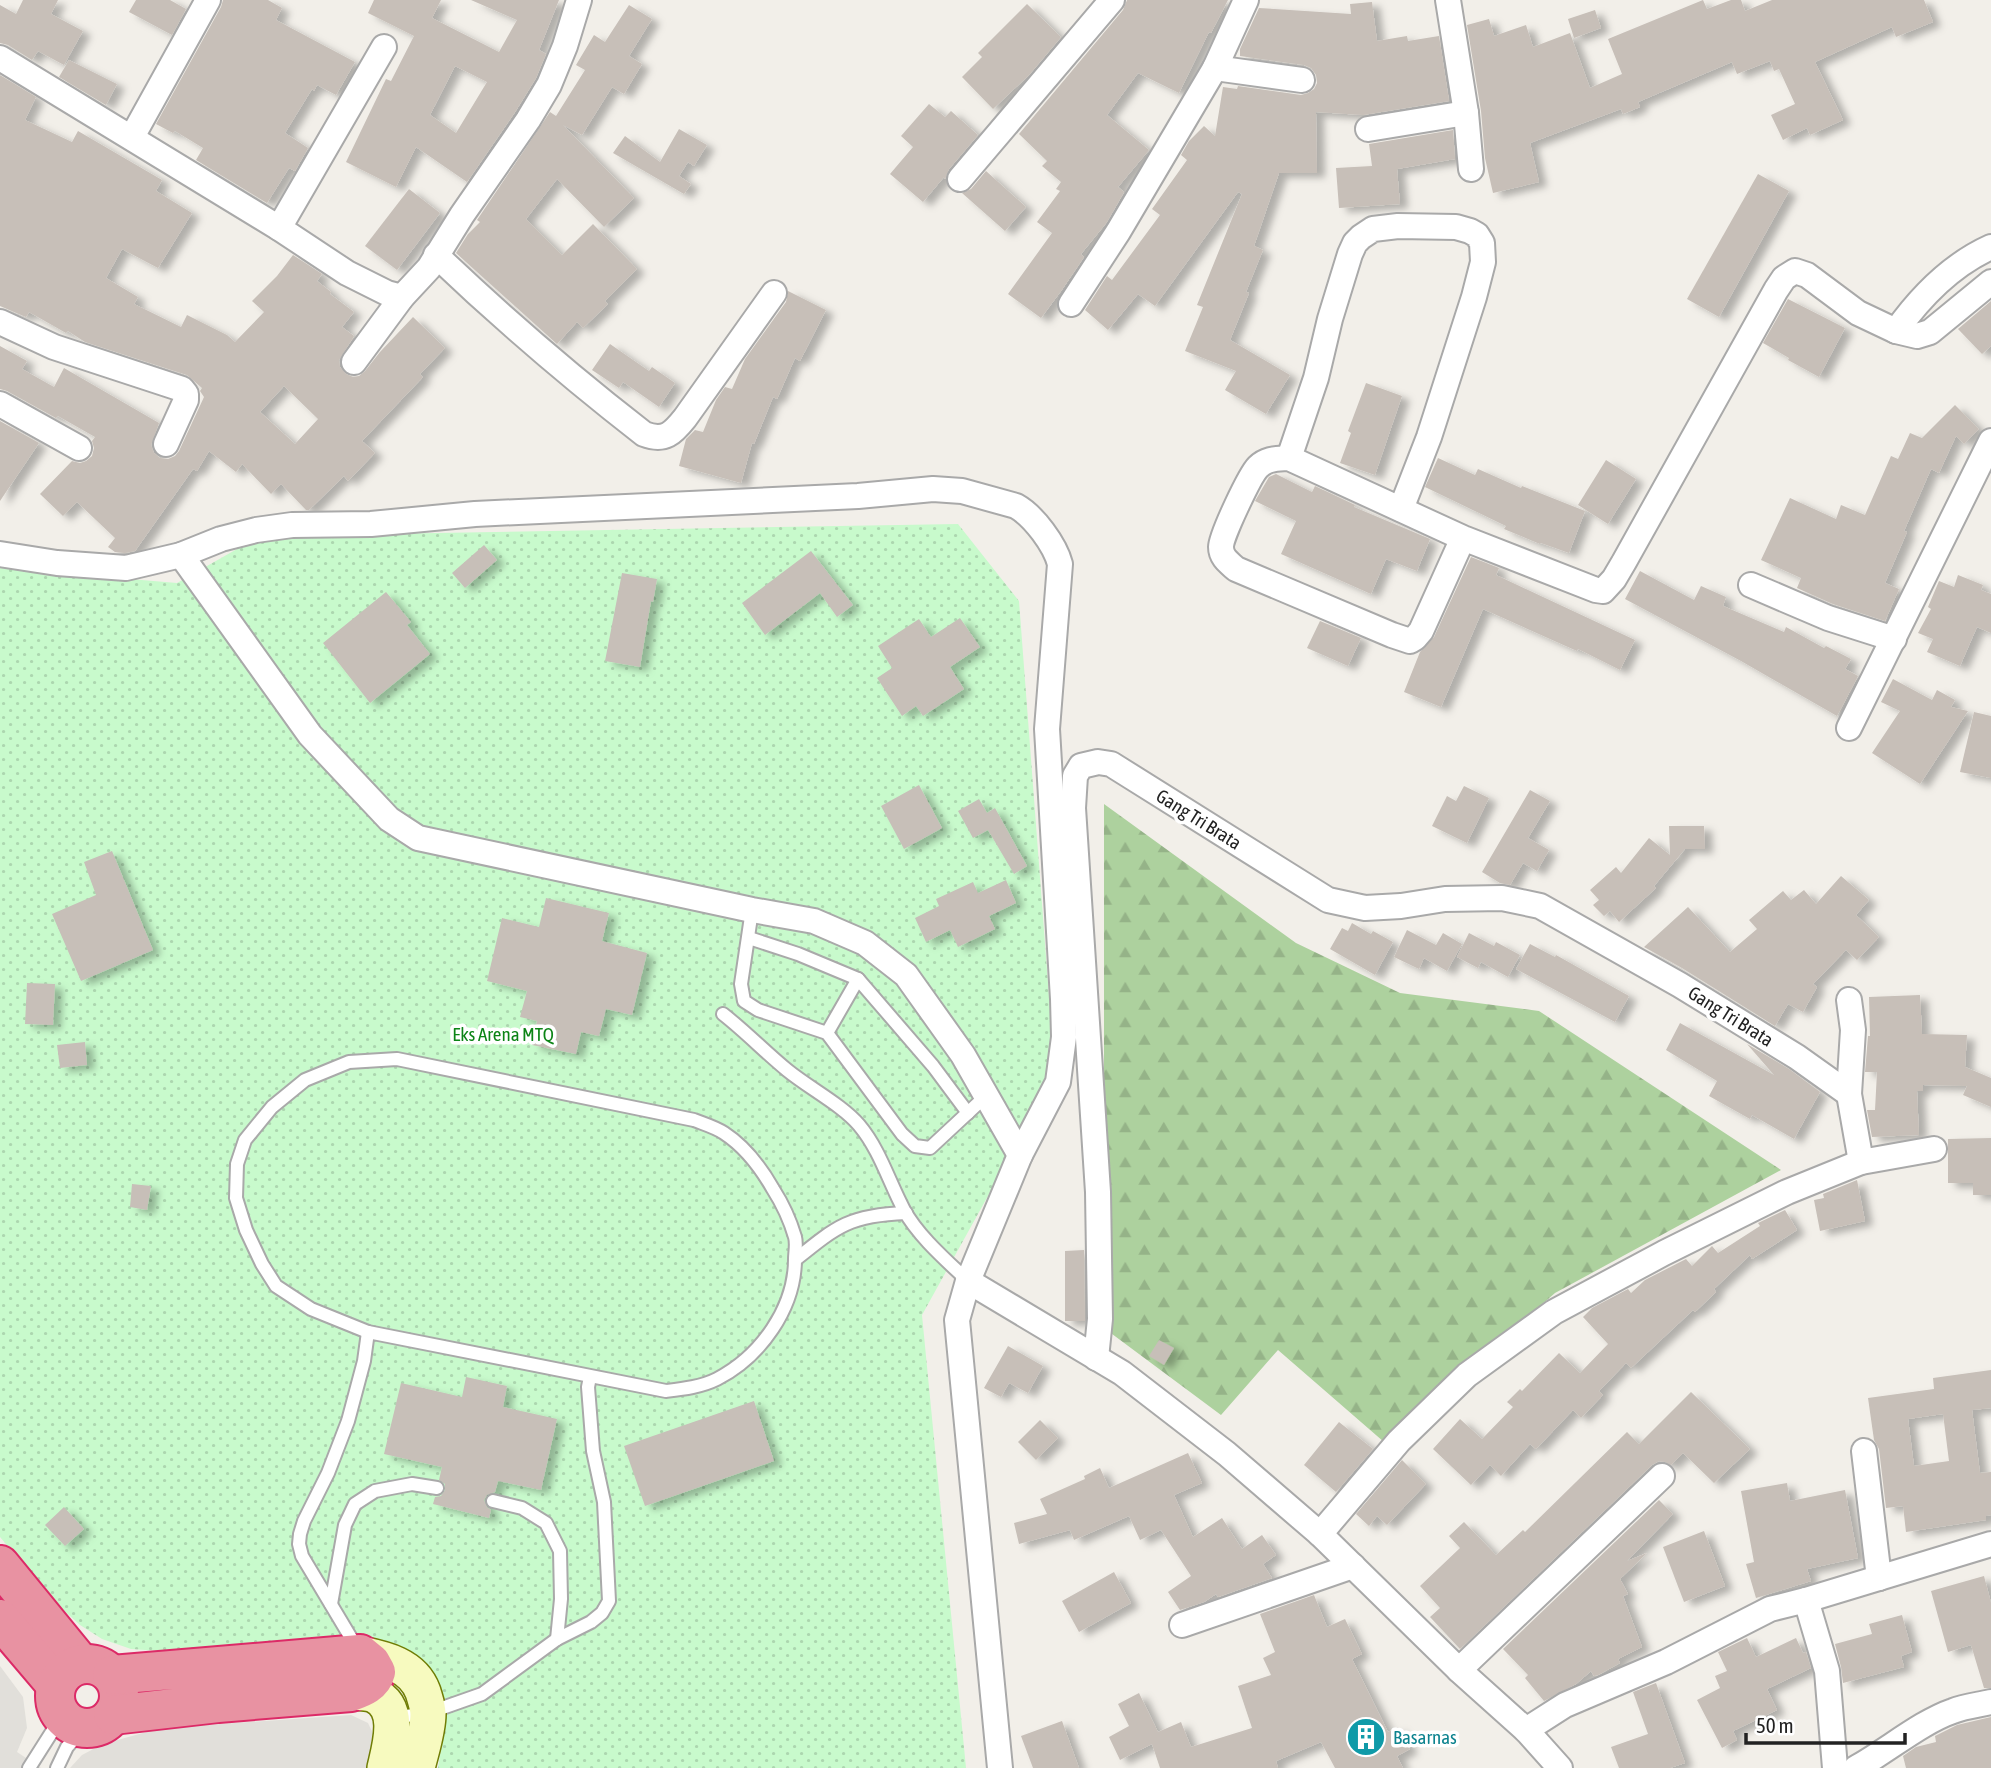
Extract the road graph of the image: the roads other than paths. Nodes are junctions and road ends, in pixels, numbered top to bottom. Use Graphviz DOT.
graph roads {
  1 [pos="208,0"];
  2 [pos="579,0"];
  3 [pos="1112,0"];
  4 [pos="1246,0"];
  5 [pos="1448,0"];
  6 [pos="384,47"];
  7 [pos="0,58"];
  8 [pos="1215,68"];
  9 [pos="1302,80"];
  10 [pos="1466,113"];
  11 [pos="1368,129"];
  12 [pos="132,137"];
  13 [pos="1471,169"];
  14 [pos="960,180"];
  15 [pos="279,228"];
  16 [pos="1991,247"];
  17 [pos="436,255"];
  18 [pos="1991,282"];
  19 [pos="774,293"];
  20 [pos="402,297"];
  21 [pos="1070,304"];
  22 [pos="0,323"];
  23 [pos="1896,331"];
  24 [pos="354,362"];
  25 [pos="0,404"];
  26 [pos="1991,441"];
  27 [pos="166,444"];
  28 [pos="79,449"];
  29 [pos="1289,458"];
  30 [pos="1401,509"];
  31 [pos="1463,538"];
  32 [pos="0,554"];
  33 [pos="181,555"];
  34 [pos="1751,585"];
  35 [pos="1895,639"];
  36 [pos="1849,728"];
  37 [pos="752,910"];
  38 [pos="749,937"];
  39 [pos="858,979"];
  40 [pos="1849,1000"];
  41 [pos="723,1014"];
  42 [pos="827,1033"];
  43 [pos="1849,1094"];
  44 [pos="987,1095"];
  45 [pos="968,1113"];
  46 [pos="1934,1149"];
  47 [pos="1020,1155"];
  48 [pos="1861,1162"];
  49 [pos="906,1213"];
  50 [pos="795,1260"];
  51 [pos="968,1281"];
  52 [pos="368,1332"];
  53 [pos="1096,1358"];
  54 [pos="590,1377"];
  55 [pos="1864,1451"];
  56 [pos="1662,1476"];
  57 [pos="437,1488"];
  58 [pos="493,1501"];
  59 [pos="1320,1534"];
  60 [pos="1991,1544"];
  61 [pos="0,1565"];
  62 [pos="1353,1566"];
  63 [pos="1879,1578"];
  64 [pos="1806,1600"];
  65 [pos="331,1604"];
  66 [pos="0,1619"];
  67 [pos="1182,1625"];
  68 [pos="557,1639"];
  69 [pos="360,1654"];
  70 [pos="1459,1670"];
  71 [pos="351,1692"];
  72 [pos="85,1697"];
  73 [pos="1991,1702"];
  74 [pos="428,1713"];
  75 [pos="392,1718"];
  76 [pos="1526,1730"];
  77 [pos="29,1768"];
  78 [pos="57,1768"];
  79 [pos="385,1768"];
  80 [pos="417,1768"];
  81 [pos="1000,1768"];
  82 [pos="1560,1768"];
  83 [pos="1835,1768"];
  84 [pos="1856,1768"];
  1 -- 12 [label="street"];
  2 -- 17 [label="street"];
  3 -- 14 [label="street"];
  4 -- 8 [label="street"];
  5 -- 10 [label="street"];
  6 -- 15 [label="street"];
  7 -- 12 [label="street"];
  8 -- 9 [label="street"];
  8 -- 21 [label="street"];
  10 -- 11 [label="street"];
  10 -- 13 [label="street"];
  12 -- 15 [label="street"];
  15 -- 20 [label="street"];
  16 -- 23 [label="street"];
  17 -- 19 [label="street"];
  17 -- 20 [label="street"];
  18 -- 23 [label="street"];
  20 -- 24 [label="street"];
  22 -- 27 [label="street"];
  23 -- 31 [label="street"];
  25 -- 28 [label="street"];
  26 -- 35 [label="street"];
  29 -- 30 [label="street"];
  29 -- 30 [label="street"];
  29 -- 31 [label="street"];
  30 -- 31 [label="street"];
  32 -- 33 [label="street"];
  33 -- 37 [label="street"];
  33 -- 47 [label="street"];
  34 -- 35 [label="street"];
  35 -- 36 [label="street"];
  37 -- 38 [label="lane"];
  37 -- 44 [label="street"];
  38 -- 39 [label="lane"];
  38 -- 42 [label="lane"];
  39 -- 42 [label="lane"];
  39 -- 45 [label="lane"];
  40 -- 43 [label="street"];
  41 -- 49 [label="lane"];
  42 -- 45 [label="lane"];
  43 -- 48 [label="street"];
  43 -- 53 [label="street, Gang Tri Brata"];
  44 -- 45 [label="lane"];
  44 -- 47 [label="street"];
  46 -- 48 [label="street"];
  47 -- 51 [label="street"];
  48 -- 59 [label="street"];
  49 -- 50 [label="lane"];
  49 -- 51 [label="lane"];
  50 -- 52 [label="lane"];
  50 -- 54 [label="lane"];
  51 -- 53 [label="street"];
  51 -- 81 [label="street"];
  52 -- 54 [label="lane"];
  52 -- 65 [label="lane"];
  53 -- 59 [label="street"];
  54 -- 68 [label="lane"];
  55 -- 63 [label="street"];
  56 -- 70 [label="street"];
  57 -- 65 [label="lane"];
  58 -- 68 [label="lane"];
  59 -- 62 [label="street"];
  60 -- 63 [label="street"];
  61 -- 72 [label="highway"];
  62 -- 67 [label="street"];
  62 -- 70 [label="street"];
  63 -- 64 [label="street"];
  64 -- 76 [label="street"];
  64 -- 83 [label="street"];
  65 -- 69 [label="lane"];
  66 -- 72 [label="highway"];
  68 -- 74 [label="lane"];
  69 -- 71 [label="highway"];
  69 -- 72 [label="highway"];
  69 -- 74 [label="street"];
  70 -- 76 [label="street"];
  71 -- 72 [label="highway"];
  71 -- 75 [label="street"];
  72 -- 77 [label="lane"];
  72 -- 78 [label="lane"];
  73 -- 84 [label="street"];
  74 -- 75 [label="lane"];
  74 -- 80 [label="street"];
  75 -- 79 [label="street"];
  76 -- 82 [label="street"];
}
